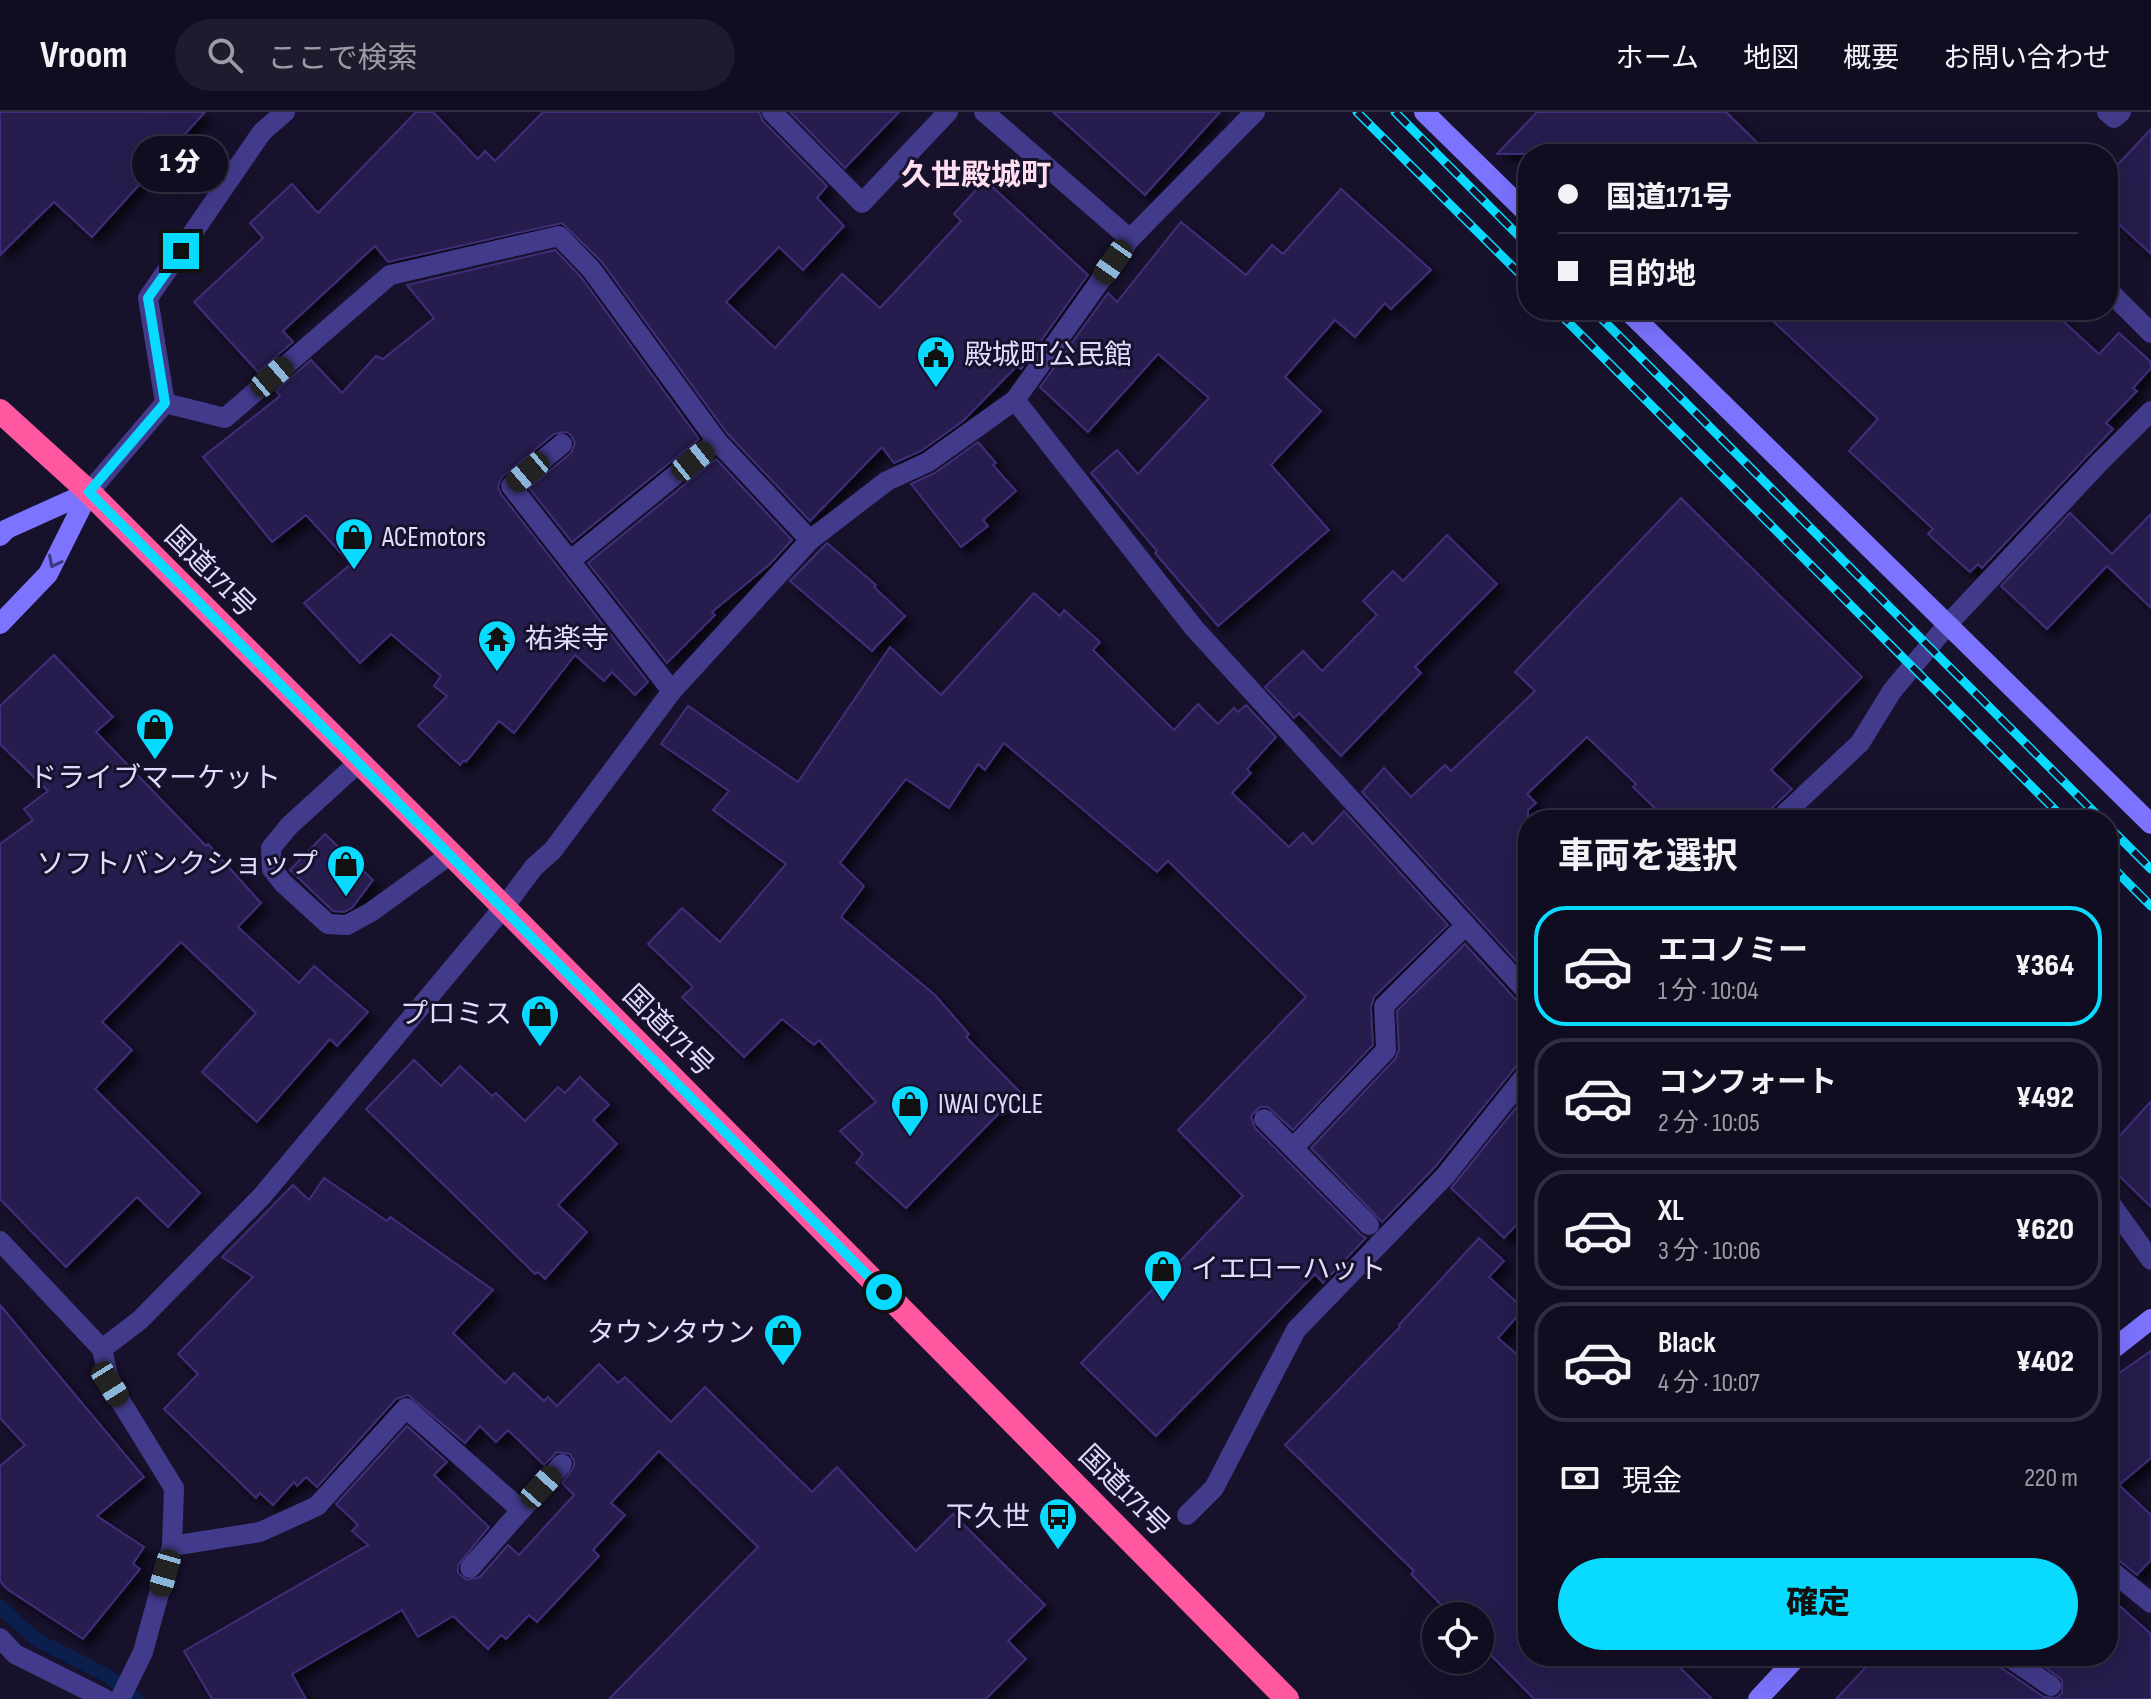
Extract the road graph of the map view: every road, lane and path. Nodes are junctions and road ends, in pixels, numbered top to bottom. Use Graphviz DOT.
graph roads {
  1 [pos="285,112"];
  2 [pos="772,112"];
  3 [pos="948,112"];
  4 [pos="984,112"];
  5 [pos="1255,112"];
  6 [pos="1424,112"];
  7 [pos="2107,112"];
  8 [pos="2121,112"];
  9 [pos="1518,204"];
  10 [pos="1130,239"];
  11 [pos="2118,300"];
  12 [pos="1637,320"];
  13 [pos="2151,333"];
  14 [pos="1015,400"];
  15 [pos="165,403"];
  16 [pos="0,411"];
  17 [pos="2151,411"];
  18 [pos="717,441"];
  19 [pos="562,444"];
  20 [pos="89,492"];
  21 [pos="0,536"];
  22 [pos="810,540"];
  23 [pos="571,560"];
  24 [pos="0,624"];
  25 [pos="1948,624"];
  26 [pos="672,691"];
  27 [pos="359,762"];
  28 [pos="1789,810"];
  29 [pos="2151,824"];
  30 [pos="451,854"];
  31 [pos="504,907"];
  32 [pos="1466,925"];
  33 [pos="1518,982"];
  34 [pos="1518,1085"];
  35 [pos="1264,1119"];
  36 [pos="1294,1147"];
  37 [pos="2118,1214"];
  38 [pos="1369,1225"];
  39 [pos="0,1241"];
  40 [pos="2151,1260"];
  41 [pos="2151,1319"];
  42 [pos="2118,1345"];
  43 [pos="102,1349"];
  44 [pos="562,1464"];
  45 [pos="521,1510"];
  46 [pos="1187,1515"];
  47 [pos="172,1546"];
  48 [pos="470,1568"];
  49 [pos="2118,1576"];
  50 [pos="2151,1603"];
  51 [pos="0,1638"];
  52 [pos="1789,1666"];
  53 [pos="2022,1666"];
  54 [pos="2051,1686"];
  55 [pos="105,1699"];
  56 [pos="120,1699"];
  57 [pos="1287,1699"];
  58 [pos="1758,1699"];
  1 -- 15 [label="street"];
  2 -- 3 [label="street"];
  4 -- 10 [label="street"];
  5 -- 10 [label="street"];
  6 -- 9 [label="street"];
  7 -- 8 [label="street"];
  10 -- 14 [label="street"];
  11 -- 13 [label="street"];
  12 -- 25 [label="street"];
  14 -- 22 [label="street"];
  14 -- 32 [label="street"];
  15 -- 18 [label="street"];
  15 -- 20 [label="street"];
  16 -- 20 [label="highway, 国道171号"];
  17 -- 25 [label="street"];
  18 -- 22 [label="street"];
  18 -- 23 [label="street"];
  19 -- 23 [label="street"];
  20 -- 21 [label="street"];
  20 -- 24 [label="street, one-way"];
  20 -- 27 [label="highway, 国道171号"];
  22 -- 26 [label="street"];
  23 -- 26 [label="street"];
  25 -- 28 [label="street"];
  25 -- 29 [label="street"];
  26 -- 31 [label="street"];
  27 -- 30 [label="highway, 国道171号"];
  27 -- 30 [label="street"];
  30 -- 31 [label="highway, 国道171号"];
  31 -- 43 [label="street"];
  31 -- 57 [label="highway, 国道171号"];
  32 -- 33 [label="street"];
  32 -- 36 [label="street"];
  34 -- 46 [label="street"];
  35 -- 36 [label="street"];
  36 -- 38 [label="street"];
  37 -- 40 [label="street"];
  39 -- 43 [label="street"];
  41 -- 42 [label="street"];
  43 -- 47 [label="street"];
  44 -- 45 [label="street"];
  45 -- 47 [label="street"];
  45 -- 48 [label="street"];
  47 -- 56 [label="street"];
  49 -- 50 [label="street"];
  51 -- 55 [label="street"];
  52 -- 58 [label="street"];
  53 -- 54 [label="street"];
}
